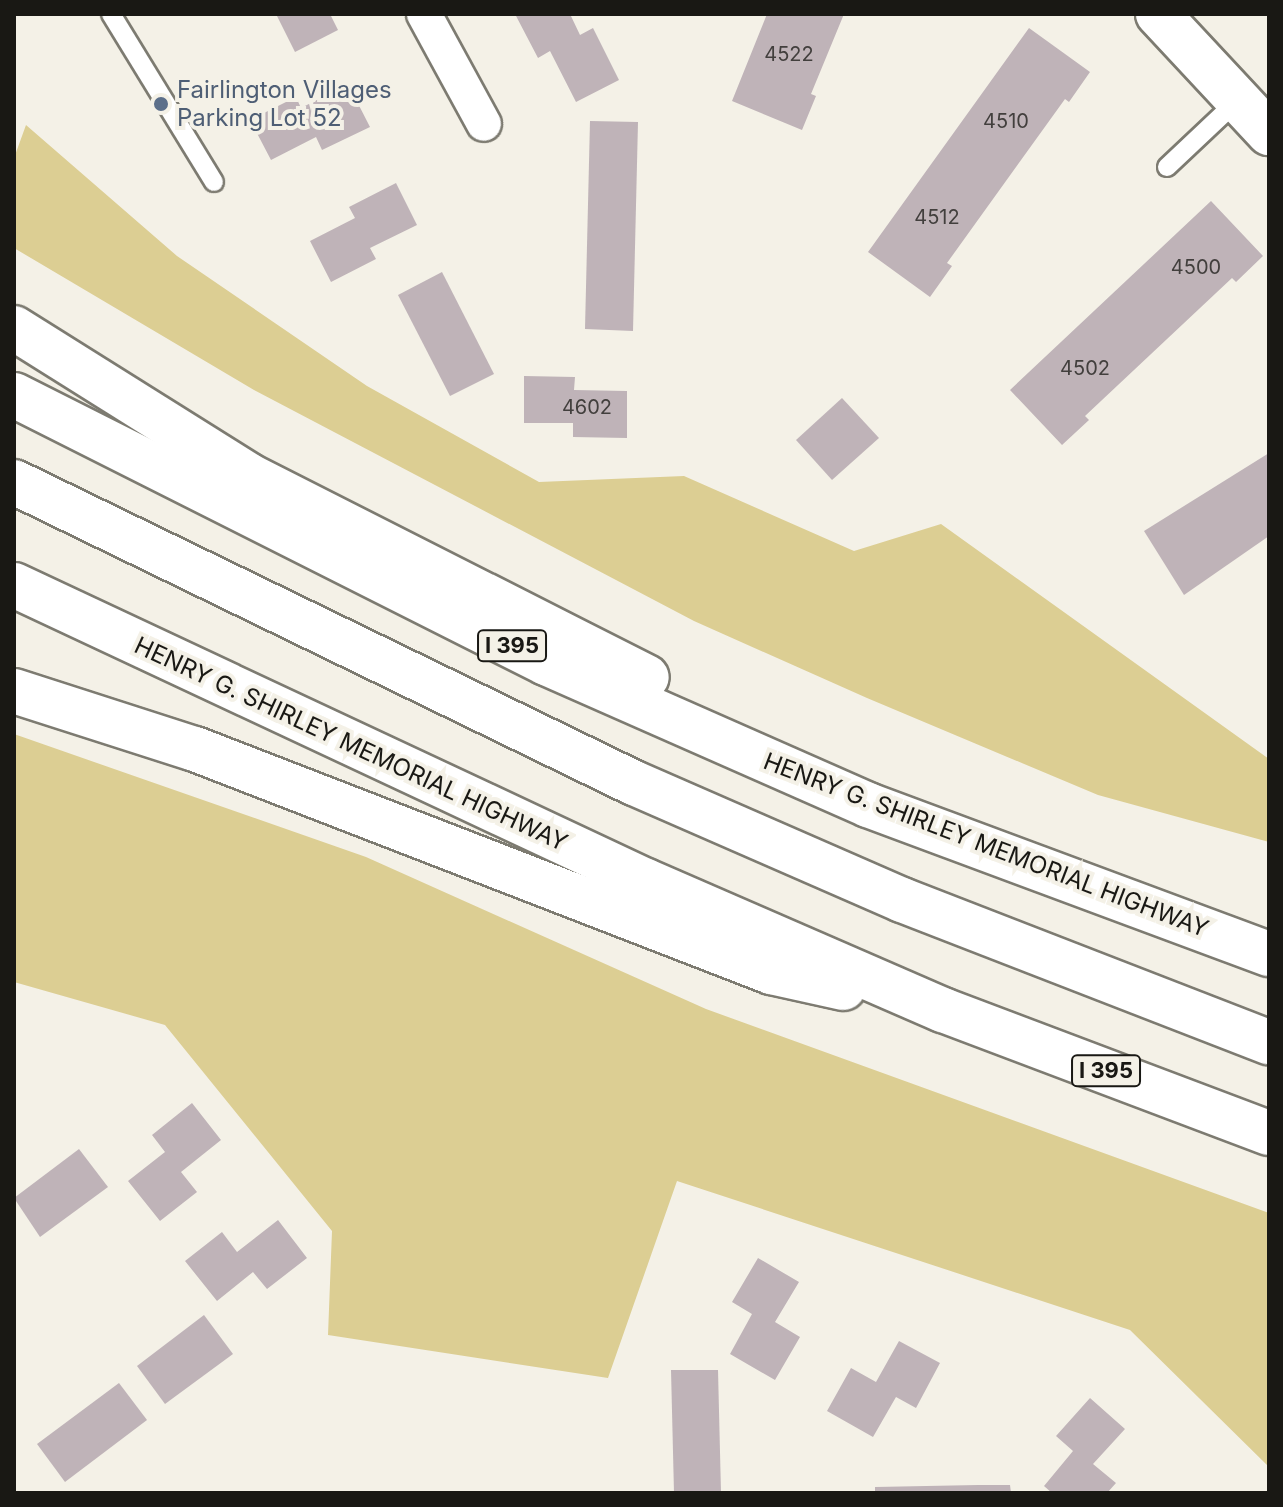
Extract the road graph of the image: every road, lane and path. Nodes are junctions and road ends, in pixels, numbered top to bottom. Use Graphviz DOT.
graph roads {
  1 [pos="111,14"];
  2 [pos="424,14"];
  3 [pos="1158,14"];
  4 [pos="1238,100"];
  5 [pos="484,124"];
  6 [pos="1269,133"];
  7 [pos="1167,167"];
  8 [pos="214,182"];
  9 [pos="14,328"];
  10 [pos="14,395"];
  11 [pos="14,482"];
  12 [pos="14,585"];
  13 [pos="14,691"];
  14 [pos="1026,863"];
  15 [pos="1269,954"];
  16 [pos="943,1010"];
  17 [pos="1269,1042"];
  18 [pos="1269,1133"];
  1 -- 8 [label="lane"];
  2 -- 5 [label="street"];
  3 -- 4 [label="main road"];
  4 -- 6 [label="main road"];
  4 -- 7 [label="lane"];
  9 -- 14 [label="main road"];
  10 -- 14 [label="main road, HENRY G. SHIRLEY MEMORIAL HIGHWAY / I 395"];
  11 -- 17 [label="main road"];
  12 -- 16 [label="main road, HENRY G. SHIRLEY MEMORIAL HIGHWAY / I 395"];
  13 -- 16 [label="main road"];
  14 -- 15 [label="main road, HENRY G. SHIRLEY MEMORIAL HIGHWAY / I 395"];
  16 -- 18 [label="main road, HENRY G. SHIRLEY MEMORIAL HIGHWAY / I 395"];
}
